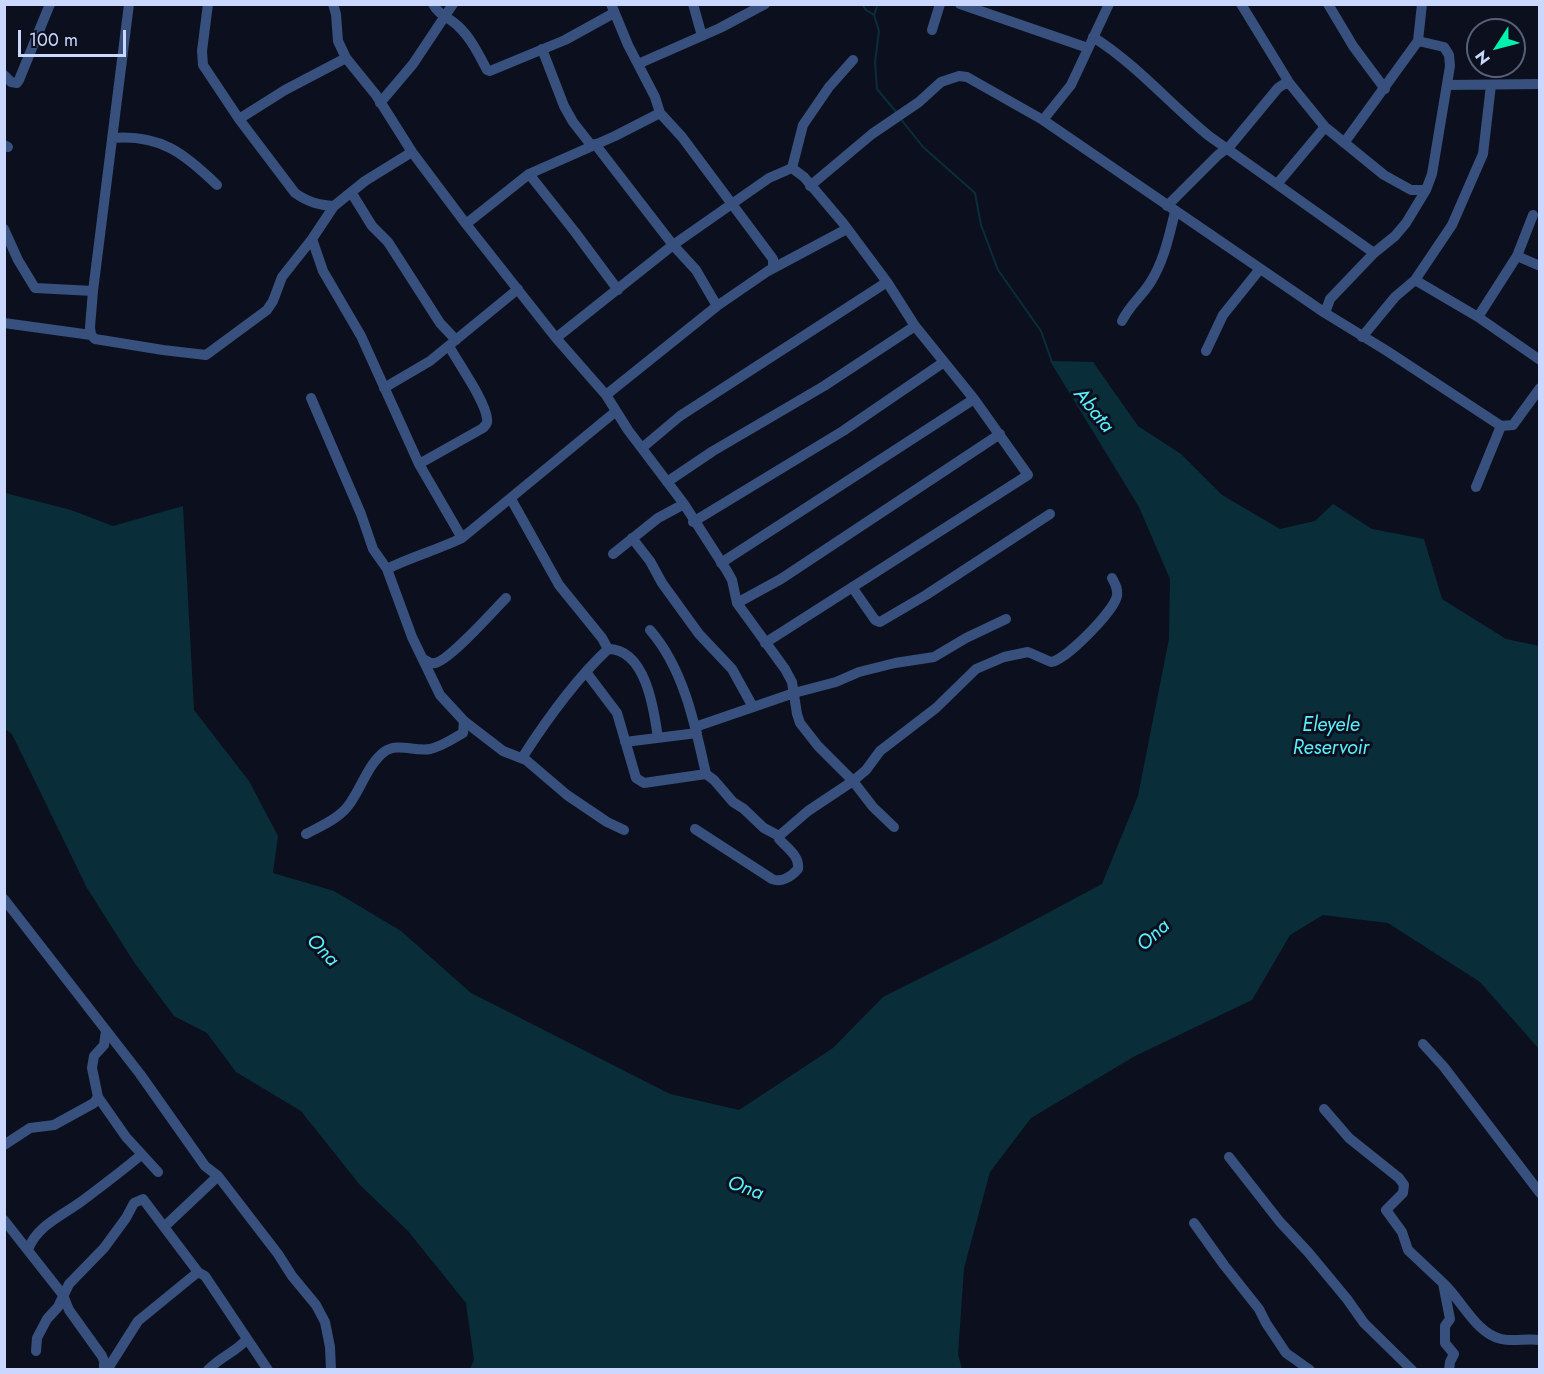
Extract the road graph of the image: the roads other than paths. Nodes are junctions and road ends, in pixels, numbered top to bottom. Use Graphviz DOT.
graph roads {
  1 [pos="50,4"];
  2 [pos="129,4"];
  3 [pos="208,4"];
  4 [pos="333,4"];
  5 [pos="433,4"];
  6 [pos="453,4"];
  7 [pos="693,4"];
  8 [pos="765,4"];
  9 [pos="940,4"];
  10 [pos="960,4"];
  11 [pos="1110,4"];
  12 [pos="1241,4"];
  13 [pos="1328,4"];
  14 [pos="1422,4"];
  15 [pos="612,9"];
  16 [pos="444,16"];
  17 [pos="932,30"];
  18 [pos="702,36"];
  19 [pos="1094,37"];
  20 [pos="1418,41"];
  21 [pos="1088,48"];
  22 [pos="542,49"];
  23 [pos="346,58"];
  24 [pos="853,60"];
  25 [pos="638,64"];
  26 [pos="4,75"];
  27 [pos="1290,84"];
  28 [pos="1539,84"];
  29 [pos="1447,85"];
  30 [pos="1491,85"];
  31 [pos="1385,89"];
  32 [pos="380,103"];
  33 [pos="660,113"];
  34 [pos="238,119"];
  35 [pos="1043,120"];
  36 [pos="1325,127"];
  37 [pos="112,138"];
  38 [pos="1344,142"];
  39 [pos="593,145"];
  40 [pos="1227,149"];
  41 [pos="412,152"];
  42 [pos="792,168"];
  43 [pos="529,174"];
  44 [pos="1278,183"];
  45 [pos="217,185"];
  46 [pos="810,186"];
  47 [pos="1426,190"];
  48 [pos="351,192"];
  49 [pos="732,203"];
  50 [pos="334,206"];
  51 [pos="1171,209"];
  52 [pos="1533,215"];
  53 [pos="466,224"];
  54 [pos="845,228"];
  55 [pos="4,229"];
  56 [pos="312,239"];
  57 [pos="673,245"];
  58 [pos="1374,253"];
  59 [pos="1517,256"];
  60 [pos="1539,266"];
  61 [pos="773,268"];
  62 [pos="1260,269"];
  63 [pos="1414,280"];
  64 [pos="887,282"];
  65 [pos="518,289"];
  66 [pos="618,290"];
  67 [pos="93,291"];
  68 [pos="717,306"];
  69 [pos="1325,313"];
  70 [pos="1478,317"];
  71 [pos="1122,321"];
  72 [pos="4,323"];
  73 [pos="915,326"];
  74 [pos="91,335"];
  75 [pos="1362,337"];
  76 [pos="556,338"];
  77 [pos="452,343"];
  78 [pos="1206,351"];
  79 [pos="1539,360"];
  80 [pos="944,362"];
  81 [pos="384,388"];
  82 [pos="1539,388"];
  83 [pos="606,395"];
  84 [pos="310,398"];
  85 [pos="974,399"];
  86 [pos="615,412"];
  87 [pos="1501,426"];
  88 [pos="1000,434"];
  89 [pos="642,448"];
  90 [pos="419,464"];
  91 [pos="667,482"];
  92 [pos="1476,487"];
  93 [pos="511,499"];
  94 [pos="684,504"];
  95 [pos="1050,514"];
  96 [pos="693,522"];
  97 [pos="462,538"];
  98 [pos="632,538"];
  99 [pos="613,554"];
  100 [pos="721,563"];
  101 [pos="387,569"];
  102 [pos="1112,578"];
  103 [pos="852,587"];
  104 [pos="506,598"];
  105 [pos="737,603"];
  106 [pos="1006,619"];
  107 [pos="650,630"];
  108 [pos="765,643"];
  109 [pos="608,649"];
  110 [pos="422,658"];
  111 [pos="585,672"];
  112 [pos="794,693"];
  113 [pos="753,707"];
  114 [pos="464,721"];
  115 [pos="696,730"];
  116 [pos="658,738"];
  117 [pos="626,742"];
  118 [pos="522,758"];
  119 [pos="706,774"];
  120 [pos="854,781"];
  121 [pos="894,827"];
  122 [pos="695,829"];
  123 [pos="624,830"];
  124 [pos="306,834"];
  125 [pos="779,836"];
  126 [pos="4,899"];
  127 [pos="105,1032"];
  128 [pos="1423,1044"];
  129 [pos="98,1097"];
  130 [pos="1324,1109"];
  131 [pos="4,1145"];
  132 [pos="141,1155"];
  133 [pos="1228,1157"];
  134 [pos="158,1172"];
  135 [pos="218,1176"];
  136 [pos="1539,1193"];
  137 [pos="4,1220"];
  138 [pos="1194,1223"];
  139 [pos="164,1227"];
  140 [pos="28,1250"];
  141 [pos="198,1272"];
  142 [pos="1443,1283"];
  143 [pos="63,1295"];
  144 [pos="247,1339"];
  145 [pos="1539,1340"];
  146 [pos="36,1351"];
  147 [pos="109,1368"];
  148 [pos="208,1370"];
  149 [pos="268,1370"];
  150 [pos="331,1370"];
  151 [pos="1311,1370"];
  152 [pos="1412,1370"];
  153 [pos="1449,1370"];
  1 -- 26 [label="street"];
  2 -- 37 [label="street"];
  3 -- 34 [label="street"];
  4 -- 23 [label="street"];
  5 -- 16 [label="street"];
  6 -- 16 [label="street"];
  7 -- 18 [label="street"];
  8 -- 18 [label="street"];
  9 -- 17 [label="street"];
  10 -- 21 [label="street"];
  11 -- 19 [label="street"];
  12 -- 27 [label="street"];
  13 -- 31 [label="street"];
  14 -- 20 [label="street"];
  15 -- 22 [label="street"];
  15 -- 25 [label="street"];
  16 -- 22 [label="street"];
  16 -- 32 [label="street"];
  18 -- 25 [label="street"];
  19 -- 21 [label="street"];
  19 -- 40 [label="street"];
  20 -- 29 [label="street"];
  20 -- 31 [label="street"];
  21 -- 35 [label="street"];
  22 -- 39 [label="street"];
  23 -- 32 [label="street"];
  23 -- 34 [label="street"];
  24 -- 42 [label="street"];
  25 -- 33 [label="street"];
  27 -- 36 [label="street"];
  27 -- 40 [label="street"];
  28 -- 30 [label="street"];
  29 -- 30 [label="street"];
  29 -- 47 [label="street"];
  30 -- 63 [label="street"];
  31 -- 38 [label="street"];
  32 -- 41 [label="street"];
  33 -- 39 [label="street"];
  33 -- 49 [label="street"];
  34 -- 50 [label="street"];
  35 -- 46 [label="street"];
  35 -- 51 [label="street"];
  36 -- 38 [label="street"];
  36 -- 44 [label="street"];
  37 -- 45 [label="street"];
  37 -- 67 [label="street"];
  38 -- 47 [label="street"];
  39 -- 43 [label="street"];
  39 -- 57 [label="street"];
  40 -- 44 [label="street"];
  40 -- 51 [label="street"];
  41 -- 48 [label="street"];
  41 -- 53 [label="street"];
  42 -- 46 [label="street"];
  42 -- 49 [label="street"];
  43 -- 53 [label="street"];
  43 -- 66 [label="street"];
  44 -- 58 [label="street"];
  46 -- 54 [label="street"];
  47 -- 58 [label="street"];
  48 -- 50 [label="street"];
  48 -- 77 [label="street"];
  49 -- 57 [label="street"];
  49 -- 61 [label="street"];
  50 -- 56 [label="street"];
  51 -- 62 [label="street"];
  51 -- 71 [label="street"];
  52 -- 59 [label="street"];
  53 -- 65 [label="street"];
  54 -- 61 [label="street"];
  54 -- 64 [label="street"];
  55 -- 67 [label="street"];
  56 -- 74 [label="street"];
  56 -- 81 [label="street"];
  57 -- 66 [label="street"];
  57 -- 68 [label="street"];
  58 -- 69 [label="street"];
  59 -- 60 [label="street"];
  59 -- 70 [label="street"];
  61 -- 68 [label="street"];
  62 -- 69 [label="street"];
  62 -- 78 [label="street"];
  63 -- 70 [label="street"];
  63 -- 75 [label="street"];
  64 -- 73 [label="street"];
  64 -- 89 [label="street"];
  65 -- 76 [label="street"];
  65 -- 77 [label="street"];
  66 -- 76 [label="street"];
  67 -- 74 [label="street"];
  68 -- 83 [label="street"];
  69 -- 75 [label="street"];
  70 -- 79 [label="street"];
  72 -- 74 [label="street"];
  73 -- 80 [label="street"];
  73 -- 91 [label="street"];
  75 -- 87 [label="street"];
  76 -- 83 [label="street"];
  77 -- 81 [label="street"];
  77 -- 90 [label="street"];
  80 -- 85 [label="street"];
  80 -- 96 [label="street"];
  81 -- 90 [label="street"];
  82 -- 87 [label="street"];
  83 -- 86 [label="street"];
  84 -- 101 [label="street"];
  85 -- 88 [label="street"];
  85 -- 100 [label="street"];
  86 -- 89 [label="street"];
  86 -- 93 [label="street"];
  87 -- 92 [label="street"];
  88 -- 103 [label="street"];
  88 -- 105 [label="street"];
  89 -- 91 [label="street"];
  90 -- 97 [label="street"];
  91 -- 94 [label="street"];
  93 -- 97 [label="street"];
  93 -- 109 [label="street"];
  94 -- 96 [label="street"];
  94 -- 98 [label="street"];
  95 -- 103 [label="street"];
  96 -- 100 [label="street"];
  97 -- 101 [label="street"];
  98 -- 99 [label="street"];
  98 -- 113 [label="street"];
  100 -- 105 [label="street"];
  101 -- 110 [label="street"];
  102 -- 120 [label="street"];
  103 -- 108 [label="street"];
  104 -- 110 [label="street"];
  105 -- 108 [label="street"];
  106 -- 112 [label="street"];
  107 -- 115 [label="street"];
  108 -- 112 [label="street"];
  109 -- 111 [label="street"];
  109 -- 116 [label="street"];
  110 -- 114 [label="street"];
  111 -- 117 [label="street"];
  111 -- 118 [label="street"];
  112 -- 113 [label="street"];
  112 -- 120 [label="street"];
  113 -- 115 [label="street"];
  114 -- 118 [label="street"];
  114 -- 124 [label="street"];
  115 -- 116 [label="street"];
  115 -- 119 [label="street"];
  116 -- 117 [label="street"];
  117 -- 119 [label="street"];
  118 -- 123 [label="street"];
  119 -- 125 [label="street"];
  120 -- 121 [label="street"];
  120 -- 125 [label="street"];
  122 -- 125 [label="street"];
  126 -- 127 [label="street"];
  127 -- 129 [label="street"];
  127 -- 135 [label="street"];
  128 -- 136 [label="street"];
  129 -- 131 [label="street"];
  129 -- 132 [label="street"];
  130 -- 142 [label="street"];
  132 -- 134 [label="street"];
  132 -- 140 [label="street"];
  133 -- 152 [label="street"];
  135 -- 139 [label="street"];
  135 -- 150 [label="street"];
  137 -- 140 [label="street"];
  138 -- 151 [label="street"];
  139 -- 141 [label="street"];
  139 -- 143 [label="street"];
  140 -- 143 [label="street"];
  141 -- 144 [label="street"];
  141 -- 147 [label="street"];
  142 -- 145 [label="street"];
  142 -- 153 [label="street"];
  143 -- 146 [label="street"];
  143 -- 147 [label="street"];
  144 -- 148 [label="street"];
  144 -- 149 [label="street"];
}
